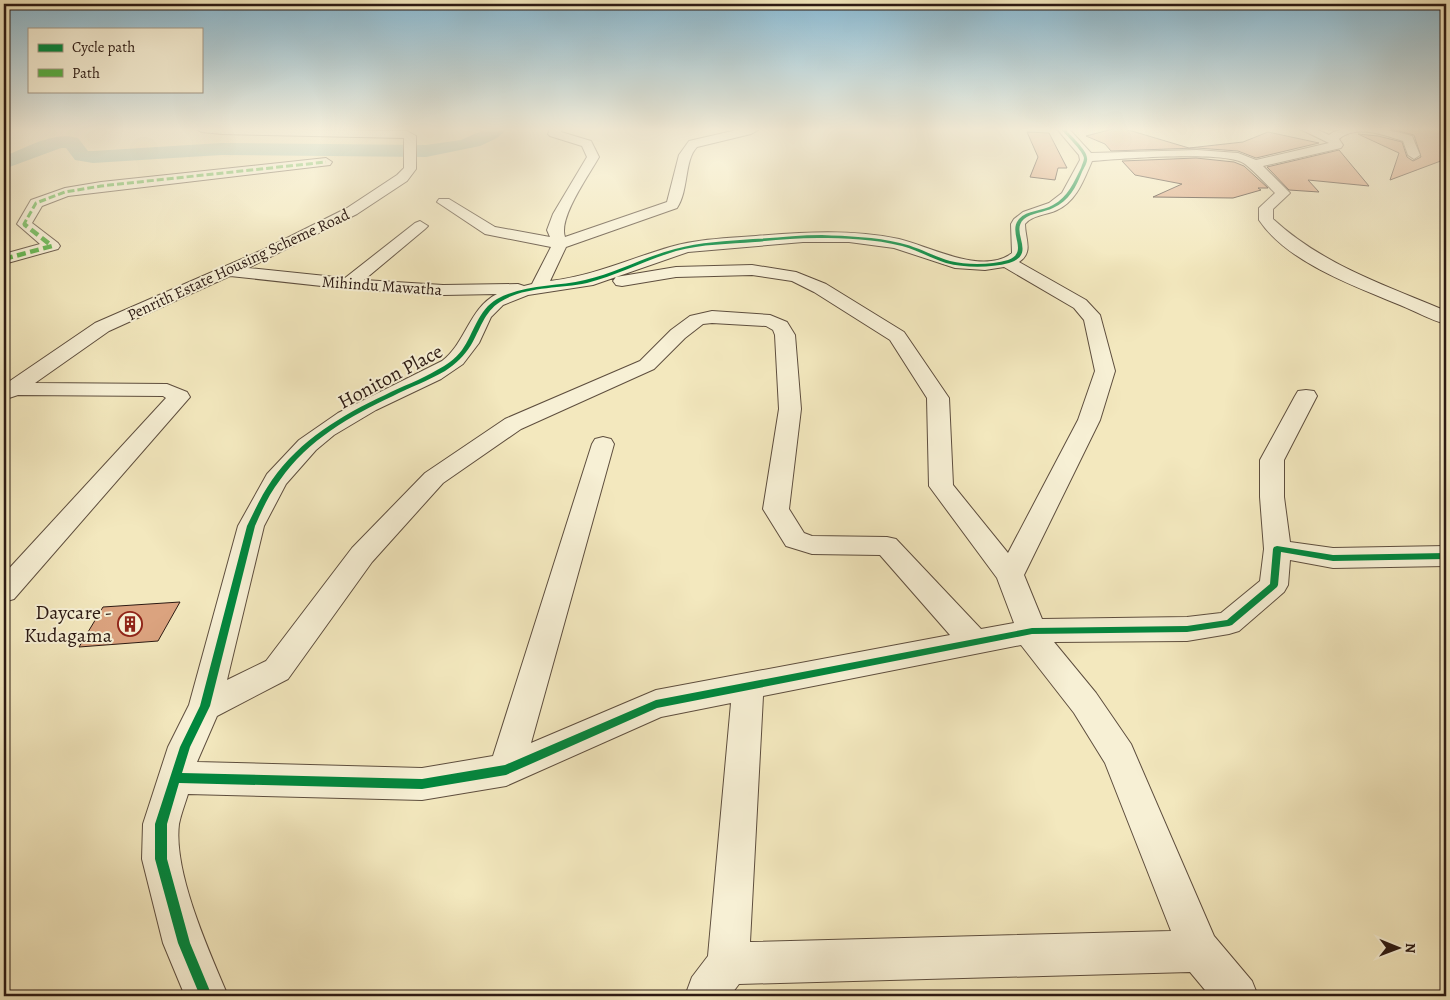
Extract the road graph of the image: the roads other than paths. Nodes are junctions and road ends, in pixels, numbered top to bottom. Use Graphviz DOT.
graph roads {
  1 [pos="198,176"];
  2 [pos="404,176"];
  3 [pos="582,176"];
  4 [pos="682,176"];
  5 [pos="1077,176"];
  6 [pos="1264,176"];
  7 [pos="444,202"];
  8 [pos="420,226"];
  9 [pos="560,244"];
  10 [pos="4,259"];
  11 [pos="1007,262"];
  12 [pos="226,271"];
  13 [pos="349,284"];
  14 [pos="539,287"];
  15 [pos="1446,318"];
  16 [pos="8,392"];
  17 [pos="1306,396"];
  18 [pos="603,444"];
  19 [pos="1277,550"];
  20 [pos="1446,556"];
  21 [pos="1010,574"];
  22 [pos="4,592"];
  23 [pos="1030,631"];
  24 [pos="975,642"];
  25 [pos="748,687"];
  26 [pos="205,706"];
  27 [pos="506,770"];
  28 [pos="176,778"];
  29 [pos="1199,951"];
  30 [pos="728,963"];
  31 [pos="206,996"];
  32 [pos="706,996"];
  33 [pos="1237,996"];
  1 -- 10 [label="street"];
  2 -- 12 [label="street, Penrith Estate Housing Scheme Road"];
  3 -- 9 [label="street"];
  4 -- 9 [label="street"];
  5 -- 11 [label="street"];
  6 -- 15 [label="street"];
  7 -- 9 [label="street"];
  8 -- 13 [label="street"];
  9 -- 14 [label="street"];
  11 -- 14 [label="street, Honiton Place"];
  11 -- 21 [label="street"];
  12 -- 13 [label="street, Mihindu Mawatha"];
  12 -- 16 [label="street, Penrith Estate Housing Scheme Road"];
  13 -- 14 [label="street, Mihindu Mawatha"];
  14 -- 21 [label="street"];
  14 -- 26 [label="street, Honiton Place"];
  16 -- 22 [label="street"];
  17 -- 19 [label="street"];
  18 -- 27 [label="street"];
  19 -- 20 [label="street"];
  19 -- 23 [label="street"];
  21 -- 23 [label="street"];
  23 -- 24 [label="street"];
  23 -- 29 [label="street"];
  24 -- 25 [label="street"];
  24 -- 26 [label="street"];
  25 -- 27 [label="street"];
  25 -- 30 [label="street"];
  26 -- 28 [label="street, Honiton Place"];
  27 -- 28 [label="street"];
  28 -- 31 [label="street, Honiton Place"];
  29 -- 30 [label="street"];
  29 -- 33 [label="street"];
  30 -- 32 [label="street"];
}
